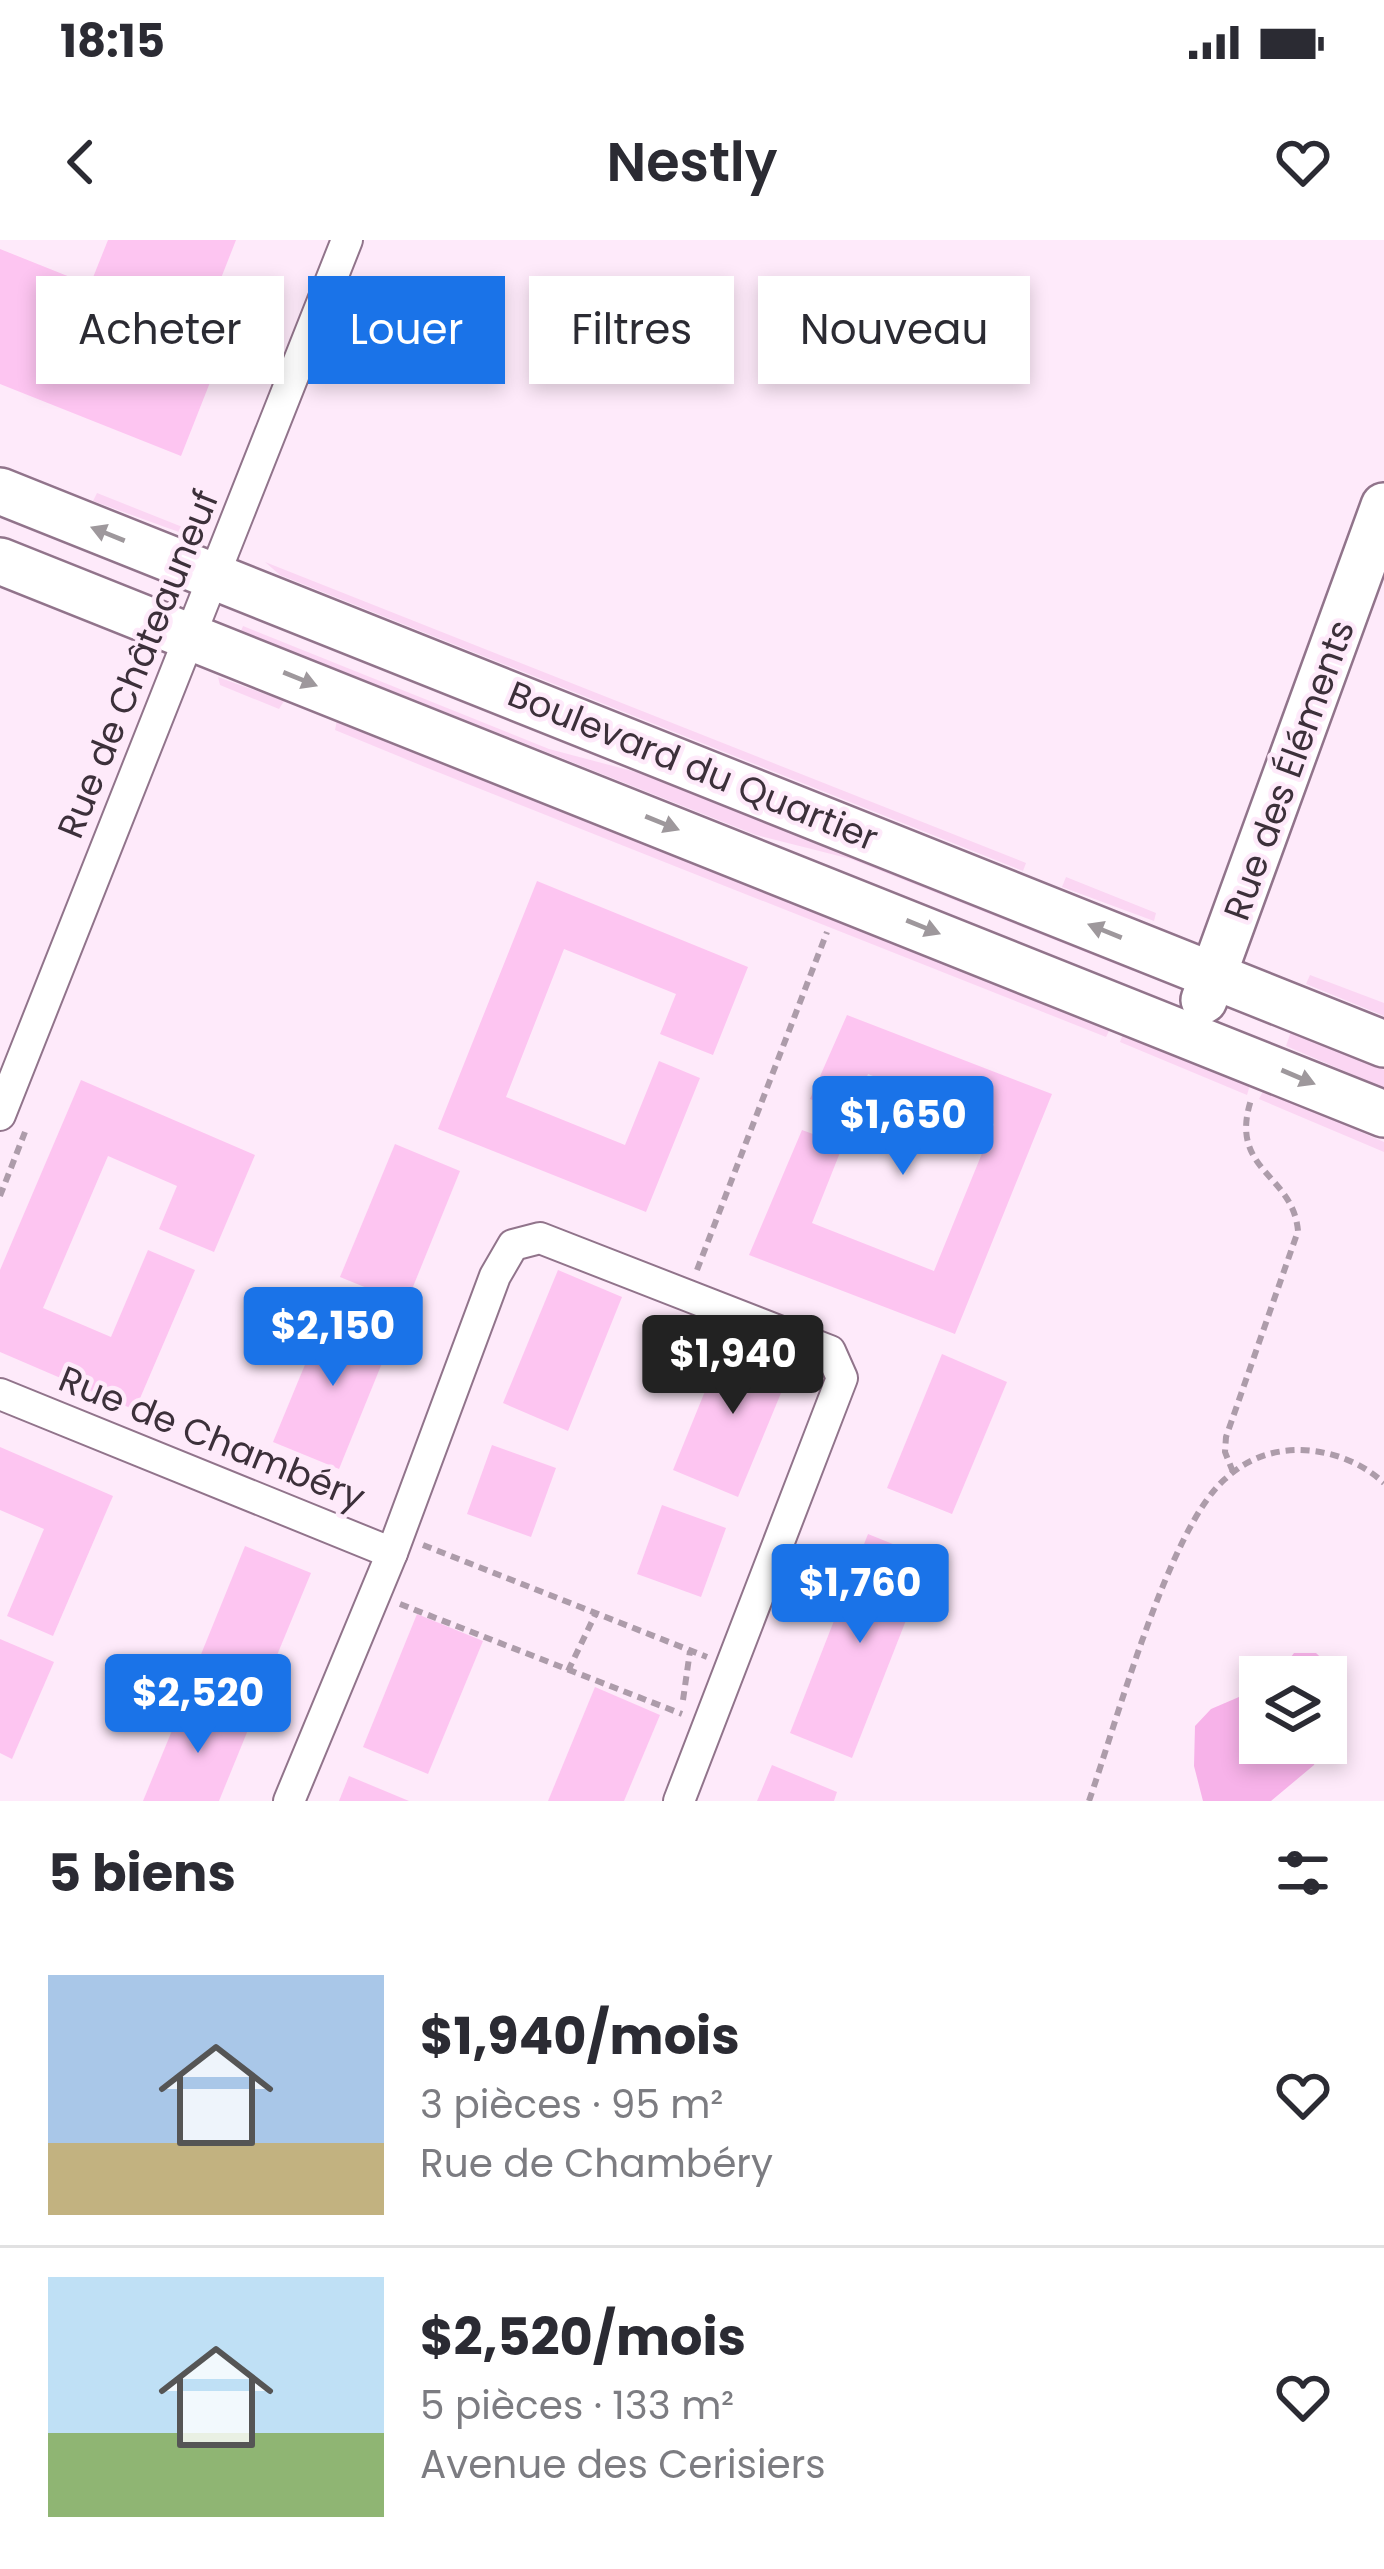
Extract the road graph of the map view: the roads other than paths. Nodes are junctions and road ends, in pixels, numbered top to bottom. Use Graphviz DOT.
graph roads {
  1 [pos="347,240"];
  2 [pos="0,491"];
  3 [pos="1384,506"];
  4 [pos="0,561"];
  5 [pos="1384,567"];
  6 [pos="216,577"];
  7 [pos="191,636"];
  8 [pos="1224,978"];
  9 [pos="1201,1038"];
  10 [pos="1384,1044"];
  11 [pos="1384,1114"];
  12 [pos="0,1115"];
  13 [pos="0,1394"];
  14 [pos="403,1548"];
  15 [pos="289,1801"];
  16 [pos="679,1801"];
  1 -- 6 [label="street, Rue de Châteauneuf"];
  6 -- 2 [label="main road, Boulevard du Quartier, one-way"];
  3 -- 8 [label="main road, Rue des Éléments"];
  4 -- 7 [label="main road, Boulevard du Quartier"];
  5 -- 8 [label="main road, Rue des Éléments"];
  6 -- 7 [label="street, Rue de Châteauneuf"];
  8 -- 6 [label="main road, Boulevard du Quartier, one-way"];
  7 -- 9 [label="main road, Boulevard du Quartier, one-way"];
  7 -- 12 [label="street, Rue de Châteauneuf"];
  8 -- 9 [label="main road, Rue des Éléments"];
  8 -- 10 [label="main road, Boulevard du Quartier"];
  9 -- 11 [label="main road, Boulevard du Quartier, one-way"];
  13 -- 14 [label="street, Rue de Chambéry"];
  14 -- 15 [label="street"];
  14 -- 16 [label="street, Rue de Chambéry"];
}
